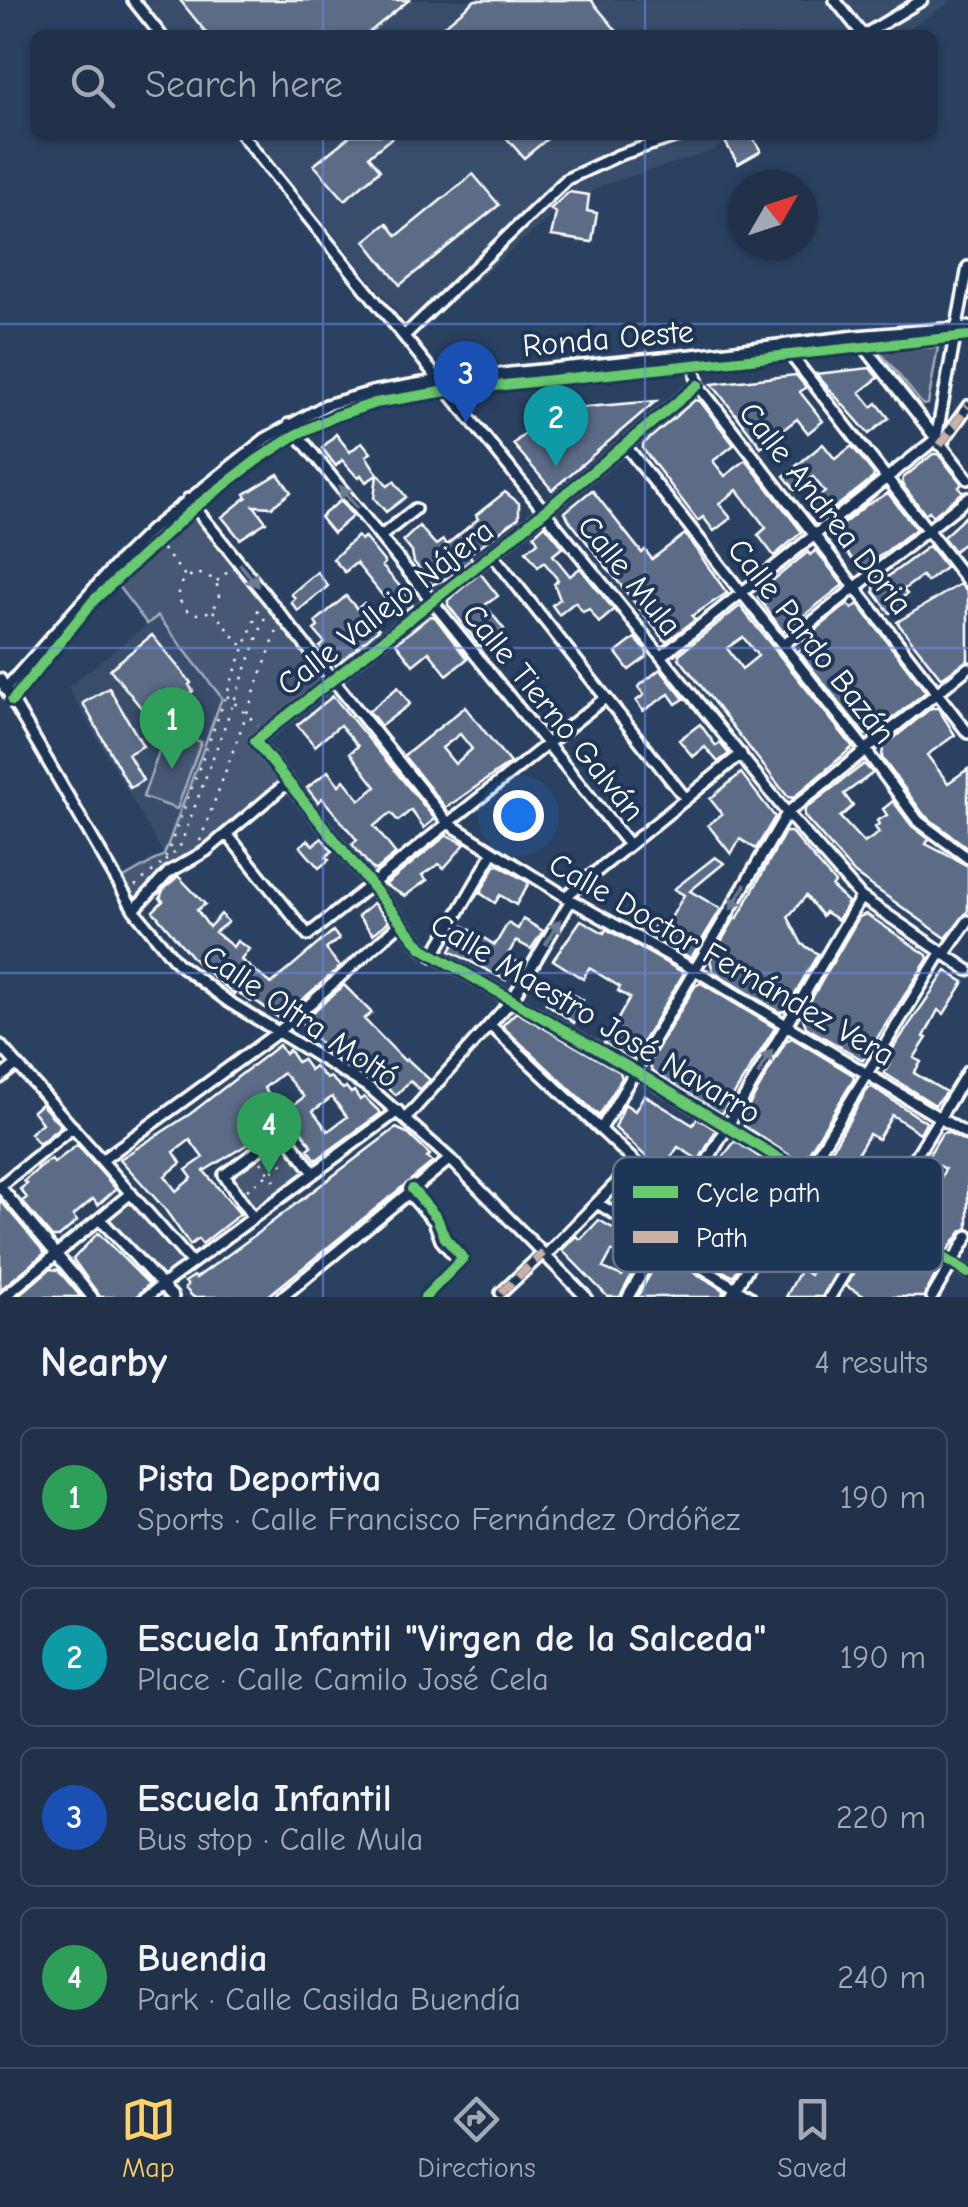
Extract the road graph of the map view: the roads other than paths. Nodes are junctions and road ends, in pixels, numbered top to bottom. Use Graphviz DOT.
graph roads {
  1 [pos="133,0"];
  2 [pos="835,0"];
  3 [pos="922,0"];
  4 [pos="157,30"];
  5 [pos="860,30"];
  6 [pos="872,30"];
  7 [pos="246,140"];
  8 [pos="665,140"];
  9 [pos="968,267"];
  10 [pos="962,328"];
  11 [pos="404,336"];
  12 [pos="856,336"];
  13 [pos="783,345"];
  14 [pos="692,356"];
  15 [pos="440,380"];
  16 [pos="698,385"];
  17 [pos="968,406"];
  18 [pos="289,424"];
  19 [pos="938,442"];
  20 [pos="625,445"];
  21 [pos="886,479"];
  22 [pos="968,479"];
  23 [pos="968,498"];
  24 [pos="188,499"];
  25 [pos="416,509"];
  26 [pos="546,510"];
  27 [pos="927,531"];
  28 [pos="815,534"];
  29 [pos="380,537"];
  30 [pos="492,554"];
  31 [pos="968,582"];
  32 [pos="856,587"];
  33 [pos="741,592"];
  34 [pos="432,602"];
  35 [pos="783,645"];
  36 [pos="663,655"];
  37 [pos="968,668"];
  38 [pos="333,680"];
  39 [pos="2,684"];
  40 [pos="938,692"];
  41 [pos="605,698"];
  42 [pos="968,733"];
  43 [pos="255,742"];
  44 [pos="548,744"];
  45 [pos="866,749"];
  46 [pos="741,754"];
  47 [pos="287,783"];
  48 [pos="686,799"];
  49 [pos="787,813"];
  50 [pos="448,823"];
  51 [pos="226,834"];
  52 [pos="629,845"];
  53 [pos="493,853"];
  54 [pos="968,858"];
  55 [pos="370,886"];
  56 [pos="861,897"];
  57 [pos="568,899"];
  58 [pos="134,910"];
  59 [pos="968,921"];
  60 [pos="400,924"];
  61 [pos="943,954"];
  62 [pos="434,956"];
  63 [pos="696,970"];
  64 [pos="968,970"];
  65 [pos="512,1000"];
  66 [pos="787,1024"];
  67 [pos="492,1026"];
  68 [pos="278,1032"];
  69 [pos="0,1045"];
  70 [pos="17,1064"];
  71 [pos="635,1071"];
  72 [pos="968,1071"];
  73 [pos="866,1072"];
  74 [pos="0,1078"];
  75 [pos="402,1114"];
  76 [pos="940,1117"];
  77 [pos="73,1127"];
  78 [pos="728,1127"];
  79 [pos="601,1130"];
  80 [pos="968,1135"];
  81 [pos="630,1157"];
  82 [pos="710,1157"];
  83 [pos="777,1157"];
  84 [pos="814,1157"];
  85 [pos="915,1157"];
  86 [pos="450,1159"];
  87 [pos="102,1160"];
  88 [pos="314,1173"];
  89 [pos="0,1186"];
  90 [pos="613,1187"];
  91 [pos="131,1193"];
  92 [pos="408,1193"];
  93 [pos="597,1204"];
  94 [pos="613,1214"];
  95 [pos="100,1218"];
  96 [pos="253,1218"];
  97 [pos="968,1236"];
  98 [pos="56,1254"];
  99 [pos="544,1254"];
  100 [pos="943,1258"];
  101 [pos="458,1260"];
  102 [pos="192,1263"];
  103 [pos="951,1263"];
  104 [pos="642,1272"];
  105 [pos="703,1272"];
  106 [pos="845,1272"];
  107 [pos="968,1273"];
  108 [pos="162,1285"];
  109 [pos="501,1293"];
  110 [pos="733,1293"];
  111 [pos="4,1297"];
  112 [pos="92,1297"];
  113 [pos="146,1297"];
  114 [pos="174,1297"];
  115 [pos="282,1297"];
  116 [pos="586,1297"];
  117 [pos="628,1297"];
  118 [pos="750,1297"];
  119 [pos="830,1297"];
  120 [pos="932,1297"];
  1 -- 4 [label="street"];
  2 -- 5 [label="street"];
  3 -- 6 [label="street"];
  7 -- 11 [label="street, Calle Mula"];
  8 -- 11 [label="street"];
  9 -- 10 [label="street"];
  10 -- 12 [label="street, Ronda Oeste"];
  10 -- 19 [label="street"];
  11 -- 15 [label="street, Calle Mula"];
  12 -- 13 [label="street, Ronda Oeste"];
  12 -- 19 [label="street"];
  13 -- 14 [label="street, Ronda Oeste"];
  13 -- 21 [label="street"];
  14 -- 15 [label="street, Ronda Oeste"];
  14 -- 16 [label="street, Calle Andrea Doria"];
  15 -- 18 [label="street, Ronda Oeste"];
  15 -- 26 [label="street, Calle Mula"];
  16 -- 20 [label="street, Calle Vallejo Nájera"];
  16 -- 28 [label="street, Calle Andrea Doria"];
  17 -- 19 [label="street"];
  18 -- 24 [label="street, Ronda Oeste"];
  29 -- 18 [label="street, Calle Tierno Galván, one-way"];
  19 -- 21 [label="street"];
  19 -- 22 [label="street"];
  20 -- 26 [label="street, Calle Vallejo Nájera"];
  20 -- 33 [label="street, Calle Pardo Bazán"];
  21 -- 27 [label="street"];
  21 -- 28 [label="street"];
  23 -- 27 [label="street"];
  24 -- 38 [label="street, Calle Doctor Fernández Vera, one-way"];
  24 -- 39 [label="street, Ronda Oeste"];
  25 -- 29 [label="street"];
  26 -- 30 [label="street, Calle Vallejo Nájera"];
  26 -- 36 [label="street, Calle Mula"];
  27 -- 31 [label="street"];
  27 -- 32 [label="street"];
  28 -- 32 [label="street, Calle Andrea Doria"];
  28 -- 33 [label="street"];
  29 -- 34 [label="street, Calle Tierno Galván"];
  30 -- 34 [label="street, Calle Vallejo Nájera"];
  30 -- 41 [label="street"];
  32 -- 35 [label="street"];
  32 -- 40 [label="street, Calle Andrea Doria"];
  33 -- 35 [label="street, Calle Pardo Bazán"];
  33 -- 36 [label="street"];
  34 -- 38 [label="street, Calle Vallejo Nájera"];
  34 -- 44 [label="street, Calle Tierno Galván"];
  35 -- 45 [label="street, Calle Pardo Bazán"];
  36 -- 46 [label="street, Calle Mula"];
  37 -- 40 [label="street"];
  38 -- 43 [label="street, Calle Vallejo Nájera"];
  38 -- 50 [label="street, Calle Doctor Fernández Vera"];
  39 -- 58 [label="street, Calle Oltra Moltó"];
  40 -- 42 [label="street, Calle Andrea Doria"];
  40 -- 45 [label="street"];
  41 -- 44 [label="street"];
  41 -- 48 [label="street"];
  43 -- 47 [label="street, Calle Maestro José Navarro"];
  44 -- 50 [label="street"];
  44 -- 52 [label="street, Calle Tierno Galván"];
  45 -- 49 [label="street"];
  45 -- 54 [label="street, Calle Pardo Bazán"];
  46 -- 48 [label="street"];
  46 -- 49 [label="street, Calle Mula"];
  47 -- 51 [label="street"];
  47 -- 55 [label="street, Calle Maestro José Navarro"];
  48 -- 52 [label="street"];
  49 -- 56 [label="street, Calle Mula"];
  49 -- 63 [label="street, one-way"];
  50 -- 53 [label="street, Calle Doctor Fernández Vera"];
  50 -- 55 [label="street"];
  51 -- 55 [label="street"];
  51 -- 58 [label="street"];
  52 -- 57 [label="street"];
  53 -- 57 [label="street, Calle Doctor Fernández Vera"];
  53 -- 62 [label="street"];
  55 -- 60 [label="street, Calle Maestro José Navarro"];
  56 -- 61 [label="street, Calle Mula"];
  56 -- 66 [label="street"];
  57 -- 63 [label="street, Calle Doctor Fernández Vera"];
  65 -- 57 [label="street, one-way"];
  58 -- 68 [label="street, Calle Oltra Moltó"];
  59 -- 61 [label="street"];
  60 -- 62 [label="street, Calle Maestro José Navarro"];
  60 -- 68 [label="street"];
  61 -- 64 [label="street, Calle Mula"];
  61 -- 73 [label="street"];
  62 -- 65 [label="street, Calle Maestro José Navarro"];
  63 -- 66 [label="street, Calle Doctor Fernández Vera"];
  63 -- 71 [label="street"];
  65 -- 67 [label="street"];
  65 -- 71 [label="street, Calle Maestro José Navarro"];
  66 -- 73 [label="street, Calle Doctor Fernández Vera"];
  78 -- 66 [label="street, one-way"];
  67 -- 75 [label="street"];
  67 -- 79 [label="street"];
  68 -- 75 [label="street, Calle Oltra Moltó"];
  68 -- 87 [label="street"];
  69 -- 70 [label="street"];
  70 -- 74 [label="street"];
  70 -- 77 [label="street"];
  71 -- 78 [label="street, Calle Maestro José Navarro"];
  71 -- 79 [label="street"];
  72 -- 76 [label="street"];
  73 -- 76 [label="street, Calle Doctor Fernández Vera"];
  73 -- 84 [label="street"];
  75 -- 86 [label="street, Calle Oltra Moltó"];
  75 -- 88 [label="street"];
  76 -- 80 [label="street, Calle Doctor Fernández Vera"];
  76 -- 85 [label="street"];
  77 -- 87 [label="street"];
  77 -- 89 [label="street"];
  78 -- 82 [label="street"];
  78 -- 83 [label="street, Calle Maestro José Navarro"];
  79 -- 81 [label="street"];
  86 -- 92 [label="street"];
  86 -- 99 [label="street, Calle Oltra Moltó"];
  87 -- 91 [label="street"];
  88 -- 96 [label="street"];
  88 -- 96 [label="street"];
  89 -- 98 [label="street"];
  90 -- 93 [label="street"];
  91 -- 95 [label="street"];
  91 -- 102 [label="street"];
  92 -- 101 [label="street"];
  92 -- 115 [label="street"];
  93 -- 94 [label="street"];
  93 -- 99 [label="street"];
  95 -- 98 [label="street"];
  95 -- 108 [label="street"];
  96 -- 102 [label="street"];
  97 -- 103 [label="street"];
  98 -- 111 [label="street"];
  98 -- 112 [label="street"];
  99 -- 109 [label="street"];
  99 -- 116 [label="street, Calle Oltra Moltó"];
  100 -- 103 [label="street, Calle Maestro José Navarro"];
  102 -- 108 [label="street"];
  103 -- 107 [label="street, Calle Maestro José Navarro"];
  103 -- 120 [label="street"];
  104 -- 117 [label="street"];
  105 -- 110 [label="street"];
  106 -- 119 [label="street"];
  108 -- 113 [label="street"];
  108 -- 114 [label="street"];
  110 -- 118 [label="street"];
}
